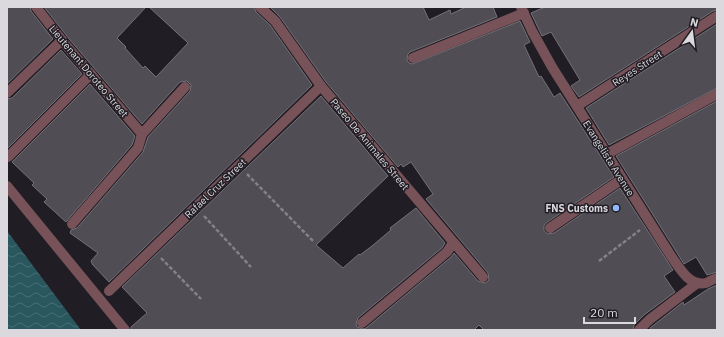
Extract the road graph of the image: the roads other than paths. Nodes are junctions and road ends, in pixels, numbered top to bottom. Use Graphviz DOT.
graph roads {
  1 [pos="36,7"];
  2 [pos="260,7"];
  3 [pos="522,10"];
  4 [pos="717,16"];
  5 [pos="62,40"];
  6 [pos="413,58"];
  7 [pos="91,74"];
  8 [pos="321,86"];
  9 [pos="185,87"];
  10 [pos="7,92"];
  11 [pos="717,94"];
  12 [pos="577,106"];
  13 [pos="142,134"];
  14 [pos="607,154"];
  15 [pos="8,157"];
  16 [pos="622,179"];
  17 [pos="7,186"];
  18 [pos="72,224"];
  19 [pos="550,228"];
  20 [pos="453,243"];
  21 [pos="483,277"];
  22 [pos="717,278"];
  23 [pos="696,284"];
  24 [pos="109,291"];
  25 [pos="362,323"];
  26 [pos="125,330"];
  27 [pos="639,330"];
  1 -- 5 [label="street, Lieutenant Doroteo Street"];
  2 -- 8 [label="street, Paseo De Animales Street"];
  3 -- 6 [label="street"];
  3 -- 12 [label="street, Evangelista Avenue"];
  4 -- 12 [label="street, Reyes Street"];
  5 -- 7 [label="street, Lieutenant Doroteo Street"];
  5 -- 10 [label="street"];
  7 -- 13 [label="street, Lieutenant Doroteo Street"];
  7 -- 15 [label="street"];
  8 -- 20 [label="street, Paseo De Animales Street"];
  8 -- 24 [label="street, Rafael Cruz Street"];
  9 -- 13 [label="street"];
  11 -- 14 [label="street"];
  12 -- 14 [label="street, Evangelista Avenue"];
  13 -- 18 [label="street"];
  14 -- 16 [label="street, Evangelista Avenue"];
  16 -- 19 [label="street"];
  16 -- 23 [label="street, Evangelista Avenue"];
  17 -- 26 [label="street"];
  20 -- 21 [label="street, Paseo De Animales Street"];
  20 -- 25 [label="street"];
  22 -- 23 [label="street"];
  23 -- 27 [label="street"];
}
